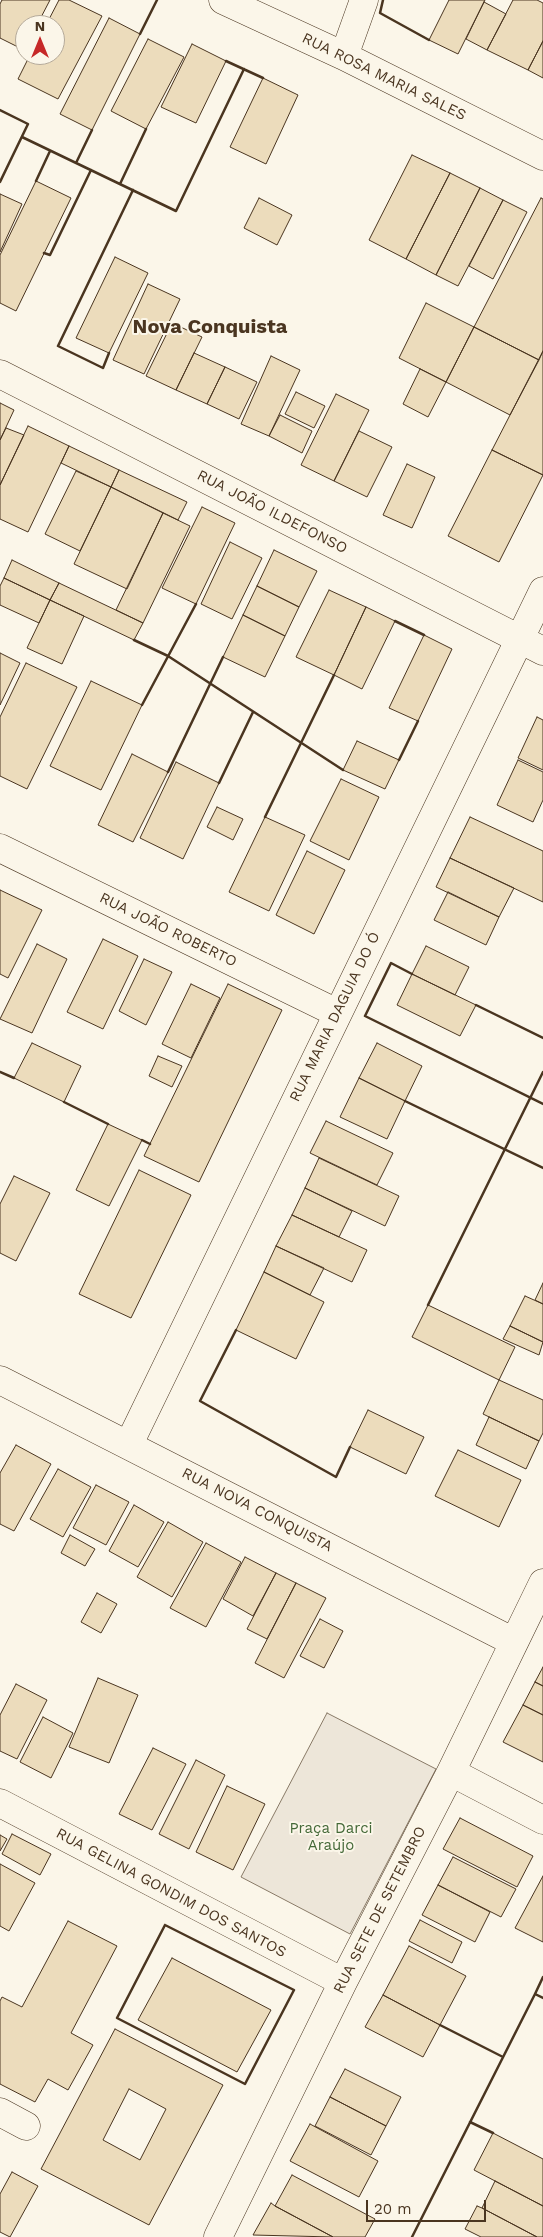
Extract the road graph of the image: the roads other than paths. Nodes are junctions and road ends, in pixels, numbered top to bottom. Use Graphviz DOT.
graph roads {
  1 [pos="223,0"];
  2 [pos="364,0"];
  3 [pos="344,56"];
  4 [pos="543,156"];
  5 [pos="0,374"];
  6 [pos="543,591"];
  7 [pos="531,645"];
  8 [pos="0,848"];
  9 [pos="337,1013"];
  10 [pos="0,1380"];
  11 [pos="128,1444"];
  12 [pos="543,1582"];
  13 [pos="514,1642"];
  14 [pos="451,1772"];
  15 [pos="0,1804"];
  16 [pos="543,1820"];
  17 [pos="343,1982"];
  18 [pos="0,2112"];
  19 [pos="26,2126"];
  20 [pos="218,2237"];
  1 -- 3 [label="street, RUA ROSA MARIA SALES"];
  2 -- 3 [label="street"];
  3 -- 4 [label="street, RUA ROSA MARIA SALES"];
  5 -- 7 [label="street, RUA JOÃO ILDEFONSO"];
  6 -- 7 [label="street, RUA MARIA DAGUIA DO Ó"];
  7 -- 9 [label="street, RUA MARIA DAGUIA DO Ó"];
  8 -- 9 [label="street, RUA JOÃO ROBERTO"];
  9 -- 11 [label="street, RUA MARIA DAGUIA DO Ó"];
  10 -- 11 [label="street, RUA NOVA CONQUISTA"];
  11 -- 13 [label="street, RUA NOVA CONQUISTA"];
  12 -- 13 [label="street, RUA SETE DE SETEMBRO"];
  13 -- 14 [label="street, RUA SETE DE SETEMBRO"];
  14 -- 16 [label="street"];
  14 -- 17 [label="street, RUA SETE DE SETEMBRO"];
  15 -- 17 [label="street, RUA GELINA GONDIM DOS SANTOS"];
  17 -- 20 [label="street, RUA SETE DE SETEMBRO"];
  18 -- 19 [label="street"];
}
